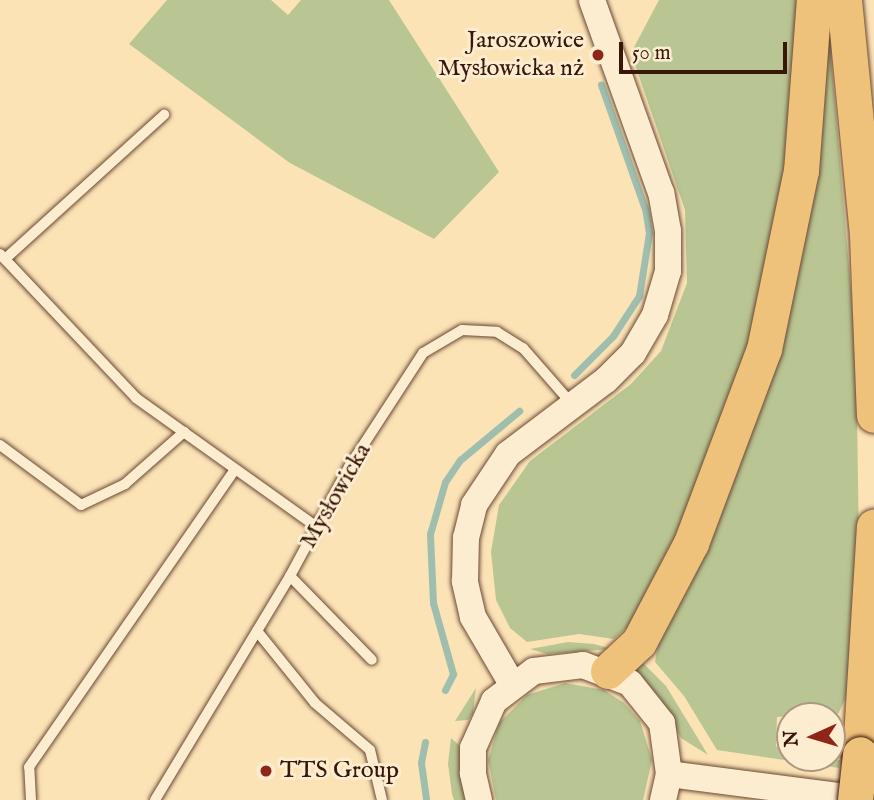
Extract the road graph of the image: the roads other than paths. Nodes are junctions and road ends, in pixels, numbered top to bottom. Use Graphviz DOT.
graph roads {
  1 [pos="592,0"];
  2 [pos="814,0"];
  3 [pos="844,0"];
  4 [pos="164,115"];
  5 [pos="3,257"];
  6 [pos="572,405"];
  7 [pos="874,415"];
  8 [pos="184,432"];
  9 [pos="0,445"];
  10 [pos="235,469"];
  11 [pos="874,526"];
  12 [pos="317,527"];
  13 [pos="290,576"];
  14 [pos="257,631"];
  15 [pos="372,660"];
  16 [pos="608,671"];
  17 [pos="512,684"];
  18 [pos="670,774"];
  19 [pos="32,800"];
  20 [pos="155,800"];
  21 [pos="382,800"];
  22 [pos="480,800"];
  23 [pos="663,800"];
  24 [pos="855,800"];
  25 [pos="869,800"];
  1 -- 6 [label="street"];
  2 -- 16 [label="highway"];
  3 -- 7 [label="highway"];
  4 -- 5 [label="lane"];
  5 -- 8 [label="lane"];
  6 -- 12 [label="lane, Mysłowicka"];
  6 -- 17 [label="street"];
  8 -- 9 [label="lane"];
  8 -- 10 [label="lane"];
  10 -- 12 [label="lane"];
  10 -- 19 [label="lane"];
  11 -- 24 [label="highway, bridge"];
  12 -- 13 [label="lane, Mysłowicka"];
  13 -- 14 [label="lane, Mysłowicka"];
  13 -- 15 [label="lane"];
  14 -- 20 [label="lane, Mysłowicka"];
  14 -- 21 [label="lane"];
  16 -- 17 [label="street"];
  16 -- 18 [label="street"];
  17 -- 22 [label="street"];
  18 -- 23 [label="street"];
  18 -- 25 [label="street"];
}
